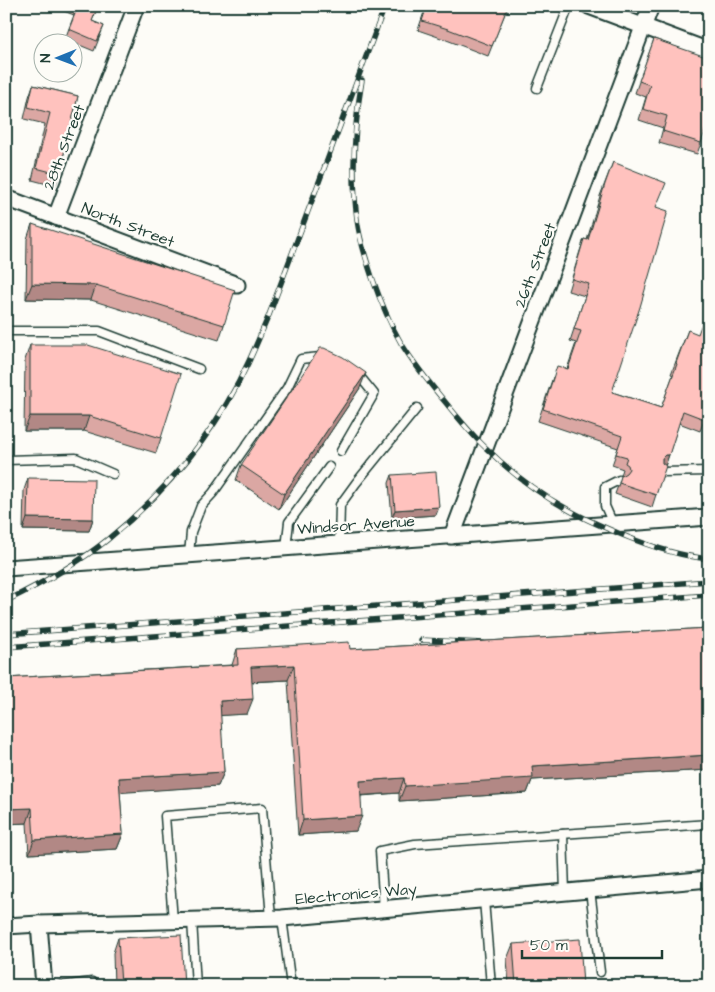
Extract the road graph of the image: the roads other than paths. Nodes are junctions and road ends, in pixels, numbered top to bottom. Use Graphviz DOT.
graph roads {
  1 [pos="136,6"];
  2 [pos="569,6"];
  3 [pos="589,6"];
  4 [pos="651,6"];
  5 [pos="643,27"];
  6 [pos="709,52"];
  7 [pos="537,88"];
  8 [pos="6,198"];
  9 [pos="56,216"];
  10 [pos="237,285"];
  11 [pos="6,331"];
  12 [pos="328,362"];
  13 [pos="199,369"];
  14 [pos="352,374"];
  15 [pos="417,408"];
  16 [pos="341,451"];
  17 [pos="6,460"];
  18 [pos="329,467"];
  19 [pos="709,471"];
  20 [pos="663,472"];
  21 [pos="113,474"];
  22 [pos="620,480"];
  23 [pos="709,516"];
  24 [pos="613,524"];
  25 [pos="452,536"];
  26 [pos="339,544"];
  27 [pos="286,548"];
  28 [pos="189,555"];
  29 [pos="6,568"];
  30 [pos="709,824"];
  31 [pos="563,834"];
  32 [pos="709,880"];
  33 [pos="590,890"];
  34 [pos="566,892"];
  35 [pos="484,900"];
  36 [pos="384,909"];
  37 [pos="277,918"];
  38 [pos="173,920"];
  39 [pos="192,920"];
  40 [pos="39,924"];
  41 [pos="6,926"];
  42 [pos="600,972"];
  43 [pos="44,986"];
  44 [pos="60,986"];
  45 [pos="92,986"];
  46 [pos="196,986"];
  47 [pos="291,986"];
  48 [pos="491,986"];
  1 -- 9 [label="street, 28th Street"];
  2 -- 7 [label="lane"];
  3 -- 5 [label="street"];
  4 -- 5 [label="street, 26th Street"];
  5 -- 6 [label="street"];
  5 -- 25 [label="street, 26th Street"];
  8 -- 9 [label="street, North Street"];
  9 -- 10 [label="street, North Street"];
  11 -- 13 [label="lane"];
  12 -- 28 [label="lane"];
  14 -- 16 [label="lane"];
  15 -- 26 [label="lane"];
  17 -- 21 [label="lane"];
  18 -- 27 [label="lane"];
  19 -- 20 [label="lane"];
  22 -- 24 [label="lane"];
  23 -- 24 [label="street, Windsor Avenue"];
  24 -- 25 [label="street, Windsor Avenue"];
  25 -- 26 [label="street, Windsor Avenue"];
  26 -- 27 [label="street, Windsor Avenue"];
  27 -- 28 [label="street, Windsor Avenue"];
  28 -- 29 [label="street, Windsor Avenue"];
  30 -- 31 [label="lane"];
  31 -- 34 [label="lane"];
  31 -- 36 [label="lane"];
  32 -- 33 [label="street, Electronics Way"];
  33 -- 34 [label="street, Electronics Way"];
  33 -- 42 [label="lane"];
  34 -- 35 [label="street, Electronics Way"];
  35 -- 36 [label="street, Electronics Way"];
  35 -- 48 [label="lane"];
  36 -- 37 [label="street, Electronics Way"];
  37 -- 38 [label="lane"];
  37 -- 39 [label="street, Electronics Way"];
  37 -- 47 [label="lane"];
  38 -- 39 [label="street, Electronics Way"];
  38 -- 40 [label="street, Electronics Way"];
  39 -- 46 [label="lane"];
  40 -- 41 [label="street, Electronics Way"];
  40 -- 43 [label="street"];
  44 -- 45 [label="lane"];
}
